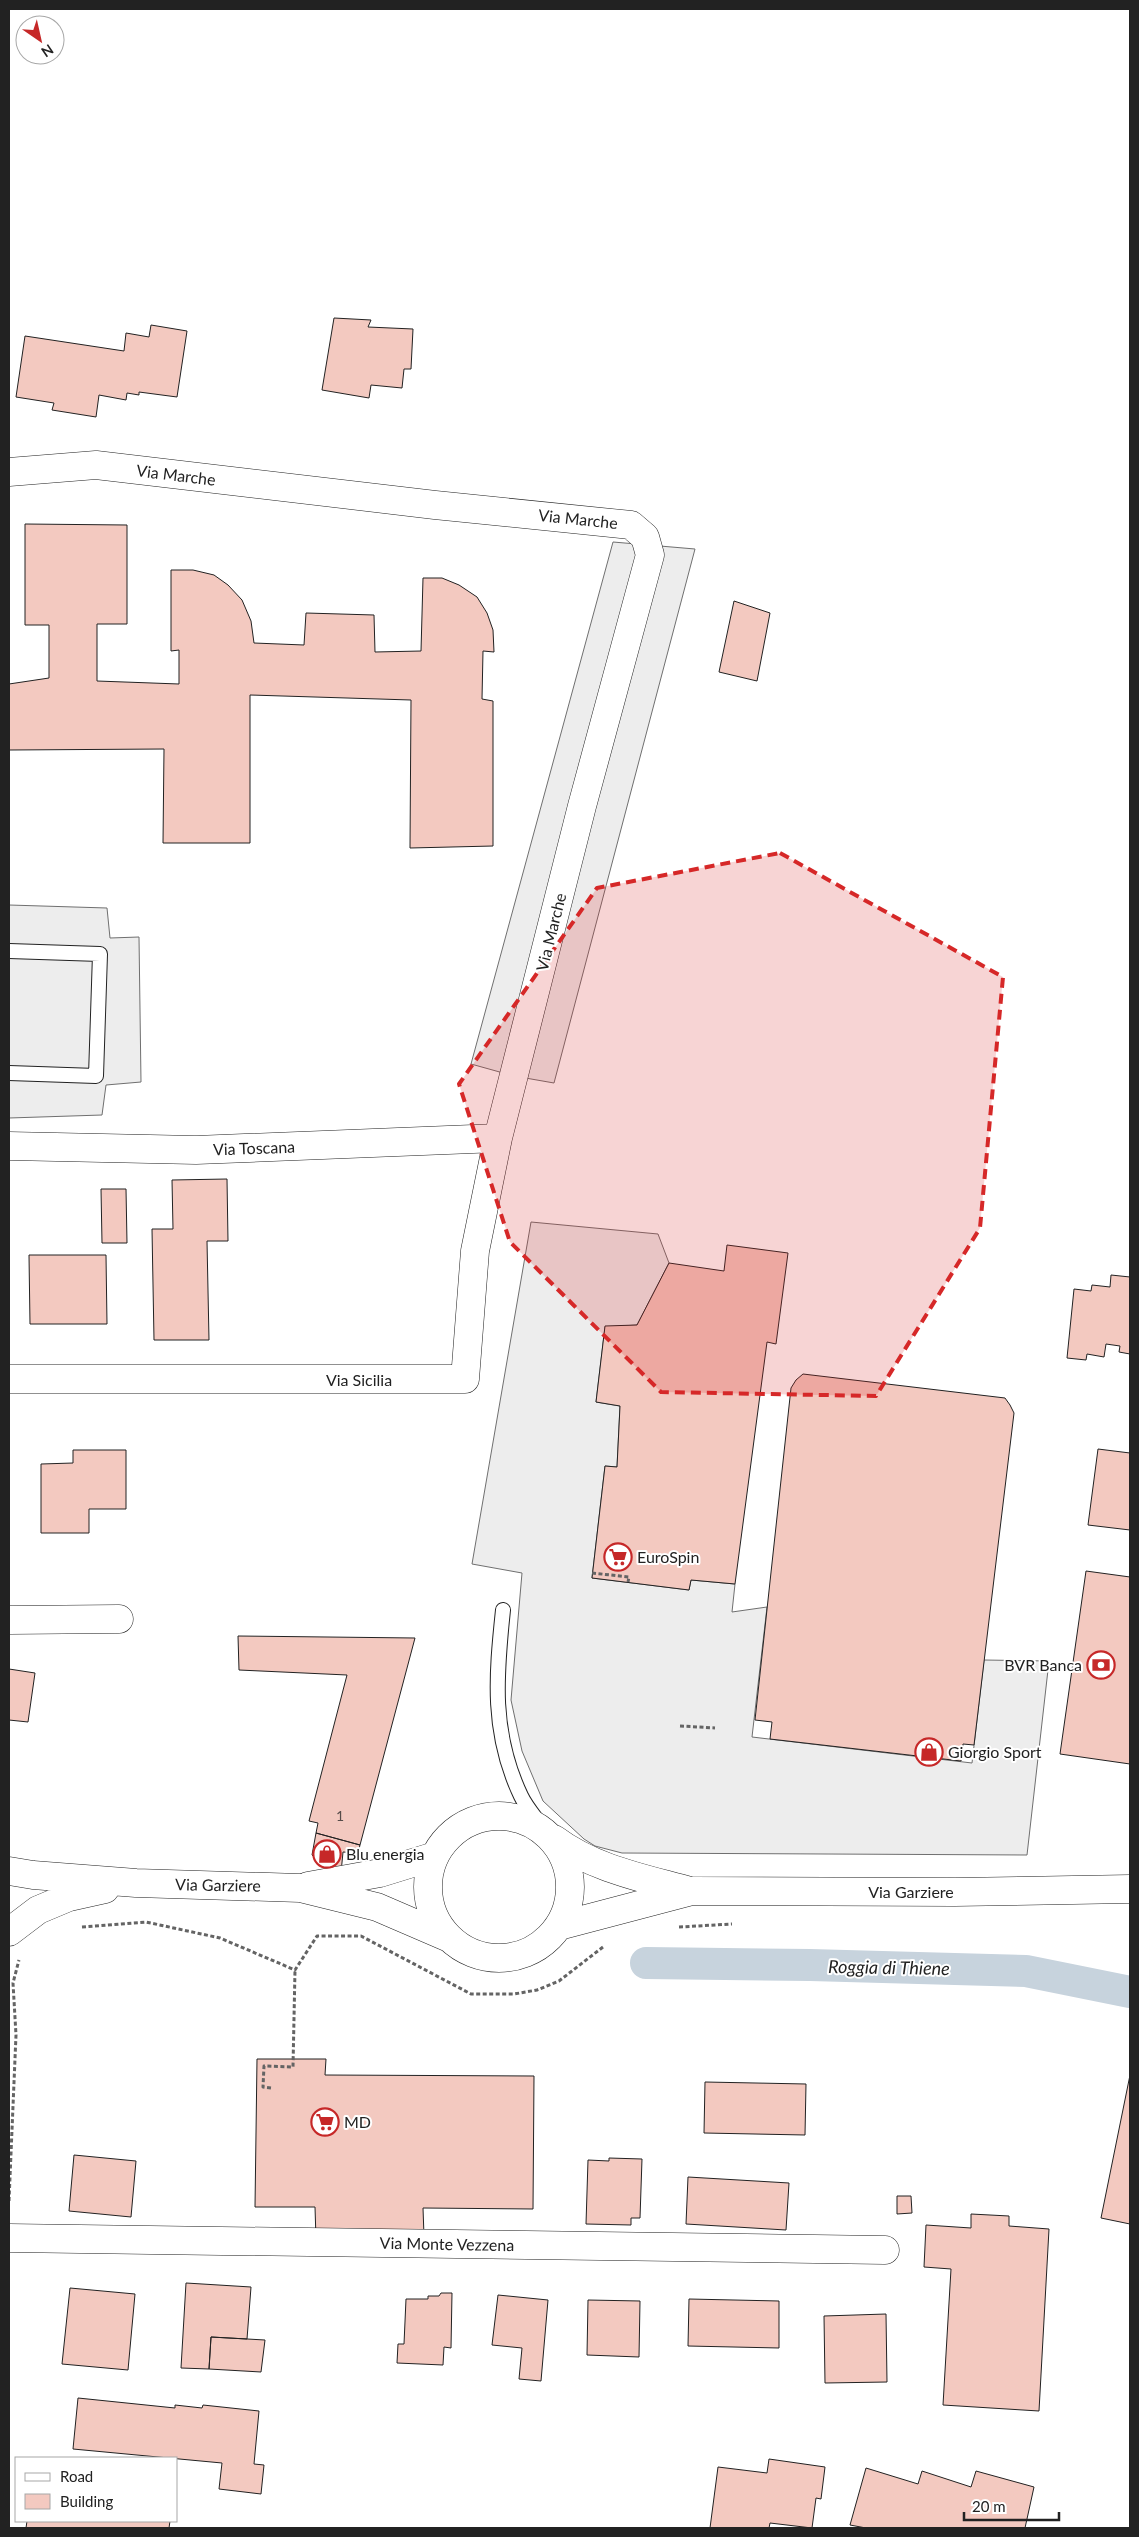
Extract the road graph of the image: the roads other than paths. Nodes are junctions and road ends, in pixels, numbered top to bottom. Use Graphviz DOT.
graph roads {
  1 [pos="9,472"];
  2 [pos="9,951"];
  3 [pos="9,1073"];
  4 [pos="498,1138"];
  5 [pos="9,1146"];
  6 [pos="9,1379"];
  7 [pos="503,1610"];
  8 [pos="119,1619"];
  9 [pos="9,1620"];
  10 [pos="547,1834"];
  11 [pos="435,1856"];
  12 [pos="9,1871"];
  13 [pos="136,1883"];
  14 [pos="300,1888"];
  15 [pos="1130,1888"];
  16 [pos="692,1891"];
  17 [pos="559,1926"];
  18 [pos="9,1932"];
  19 [pos="449,1938"];
  20 [pos="9,2238"];
  21 [pos="885,2250"];
  1 -- 4 [label="street, Via Marche"];
  2 -- 3 [label="lane"];
  4 -- 5 [label="street, Via Toscana"];
  4 -- 6 [label="street, Via Sicilia"];
  7 -- 10 [label="lane"];
  8 -- 9 [label="street"];
  10 -- 11 [label="street, Via Garziere"];
  10 -- 16 [label="street, Via Garziere"];
  10 -- 17 [label="street, Via Garziere"];
  11 -- 14 [label="street, Via Garziere"];
  11 -- 19 [label="street, Via Garziere"];
  12 -- 13 [label="street, Via Garziere"];
  13 -- 14 [label="street, Via Garziere"];
  13 -- 18 [label="street, Via Garziere"];
  14 -- 19 [label="street, Via Garziere"];
  15 -- 16 [label="street, Via Garziere"];
  16 -- 17 [label="street, Via Garziere"];
  17 -- 19 [label="street, Via Garziere"];
  20 -- 21 [label="street, Via Monte Vezzena"];
}
